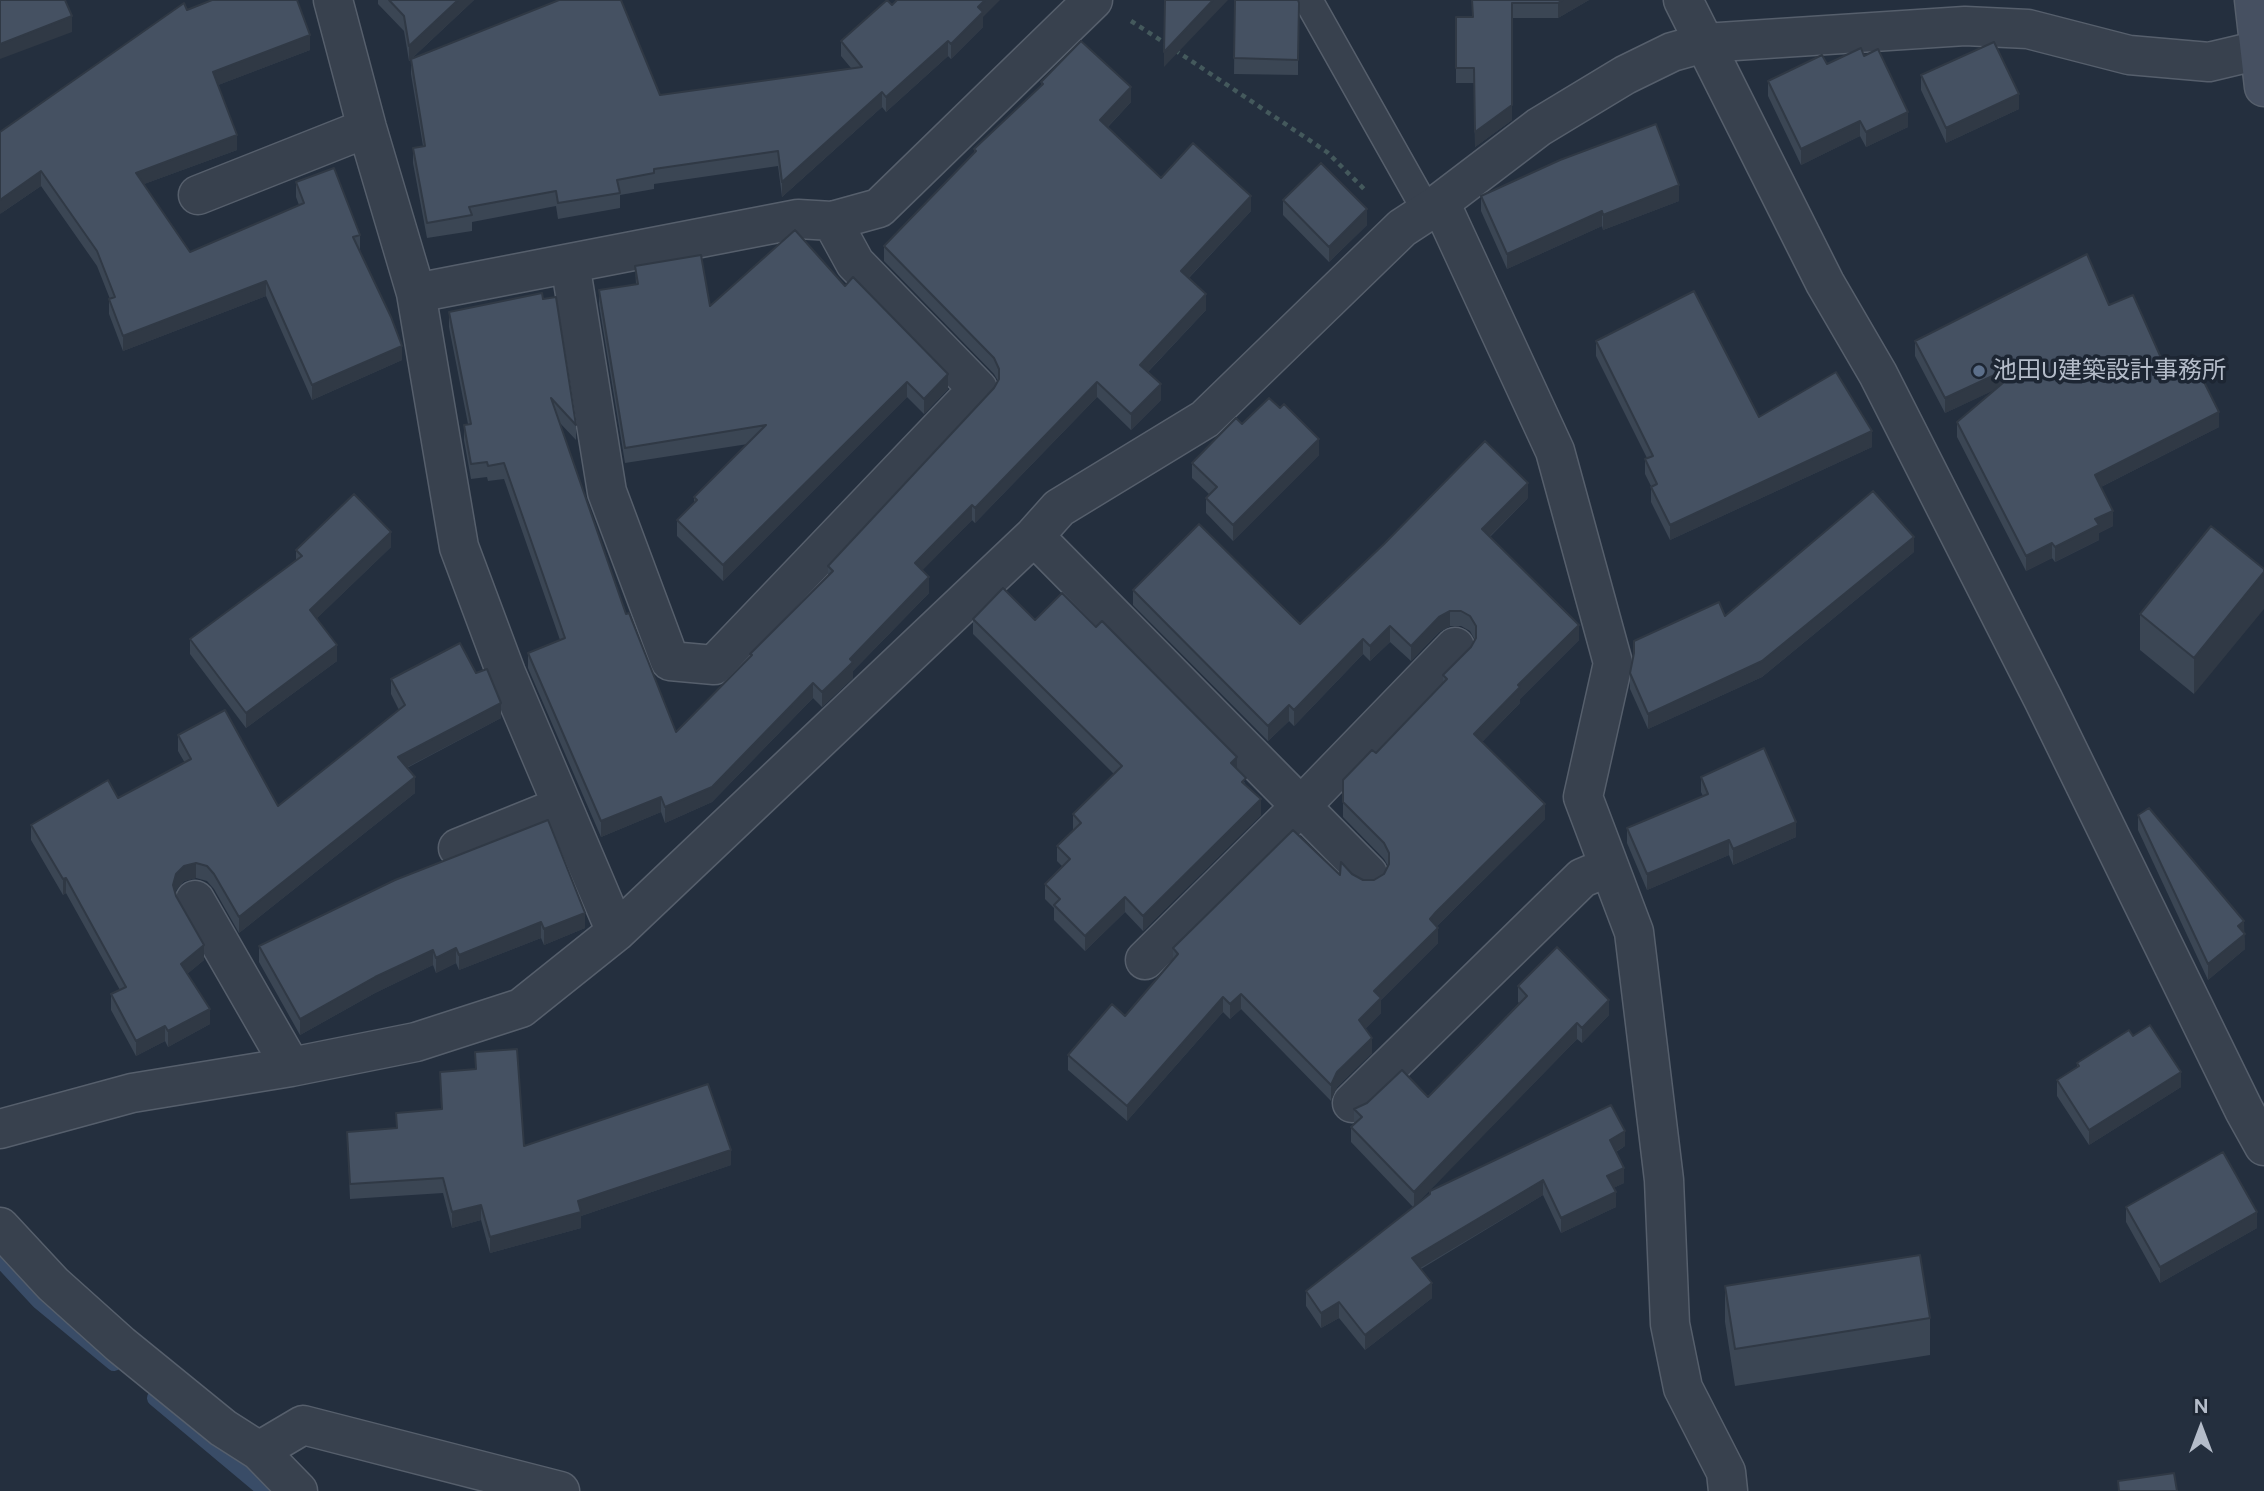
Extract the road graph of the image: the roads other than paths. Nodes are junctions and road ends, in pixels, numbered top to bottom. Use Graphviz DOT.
graph roads {
  1 [pos="1308,0"];
  2 [pos="1683,0"];
  3 [pos="2254,0"];
  4 [pos="334,1"];
  5 [pos="1107,8"];
  6 [pos="1965,13"];
  7 [pos="1704,43"];
  8 [pos="2262,62"];
  9 [pos="367,128"];
  10 [pos="198,195"];
  11 [pos="1434,207"];
  12 [pos="832,221"];
  13 [pos="570,263"];
  14 [pos="416,293"];
  15 [pos="1034,536"];
  16 [pos="1455,647"];
  17 [pos="562,806"];
  18 [pos="1301,806"];
  19 [pos="458,848"];
  20 [pos="1608,867"];
  21 [pos="1368,874"];
  22 [pos="195,900"];
  23 [pos="616,933"];
  24 [pos="1145,960"];
  25 [pos="291,1067"];
  26 [pos="1352,1103"];
  27 [pos="0,1129"];
  28 [pos="2264,1146"];
  29 [pos="0,1227"];
  30 [pos="259,1451"];
  31 [pos="298,1491"];
  32 [pos="560,1491"];
  33 [pos="1728,1491"];
  1 -- 11 [label="lane"];
  2 -- 7 [label="street"];
  3 -- 8 [label="street"];
  4 -- 9 [label="street"];
  5 -- 12 [label="street"];
  6 -- 7 [label="street"];
  6 -- 8 [label="street"];
  7 -- 11 [label="street"];
  7 -- 28 [label="street"];
  9 -- 10 [label="street"];
  9 -- 14 [label="street"];
  11 -- 15 [label="street"];
  11 -- 20 [label="street"];
  12 -- 13 [label="street"];
  12 -- 13 [label="street"];
  13 -- 14 [label="street"];
  14 -- 17 [label="street"];
  15 -- 18 [label="street"];
  15 -- 23 [label="street"];
  16 -- 18 [label="street"];
  17 -- 19 [label="street"];
  17 -- 23 [label="street"];
  18 -- 21 [label="street"];
  18 -- 24 [label="street"];
  20 -- 26 [label="street"];
  20 -- 33 [label="street"];
  22 -- 25 [label="street"];
  23 -- 25 [label="street"];
  25 -- 27 [label="street"];
  29 -- 30 [label="street"];
  30 -- 31 [label="street"];
  30 -- 32 [label="street"];
}
